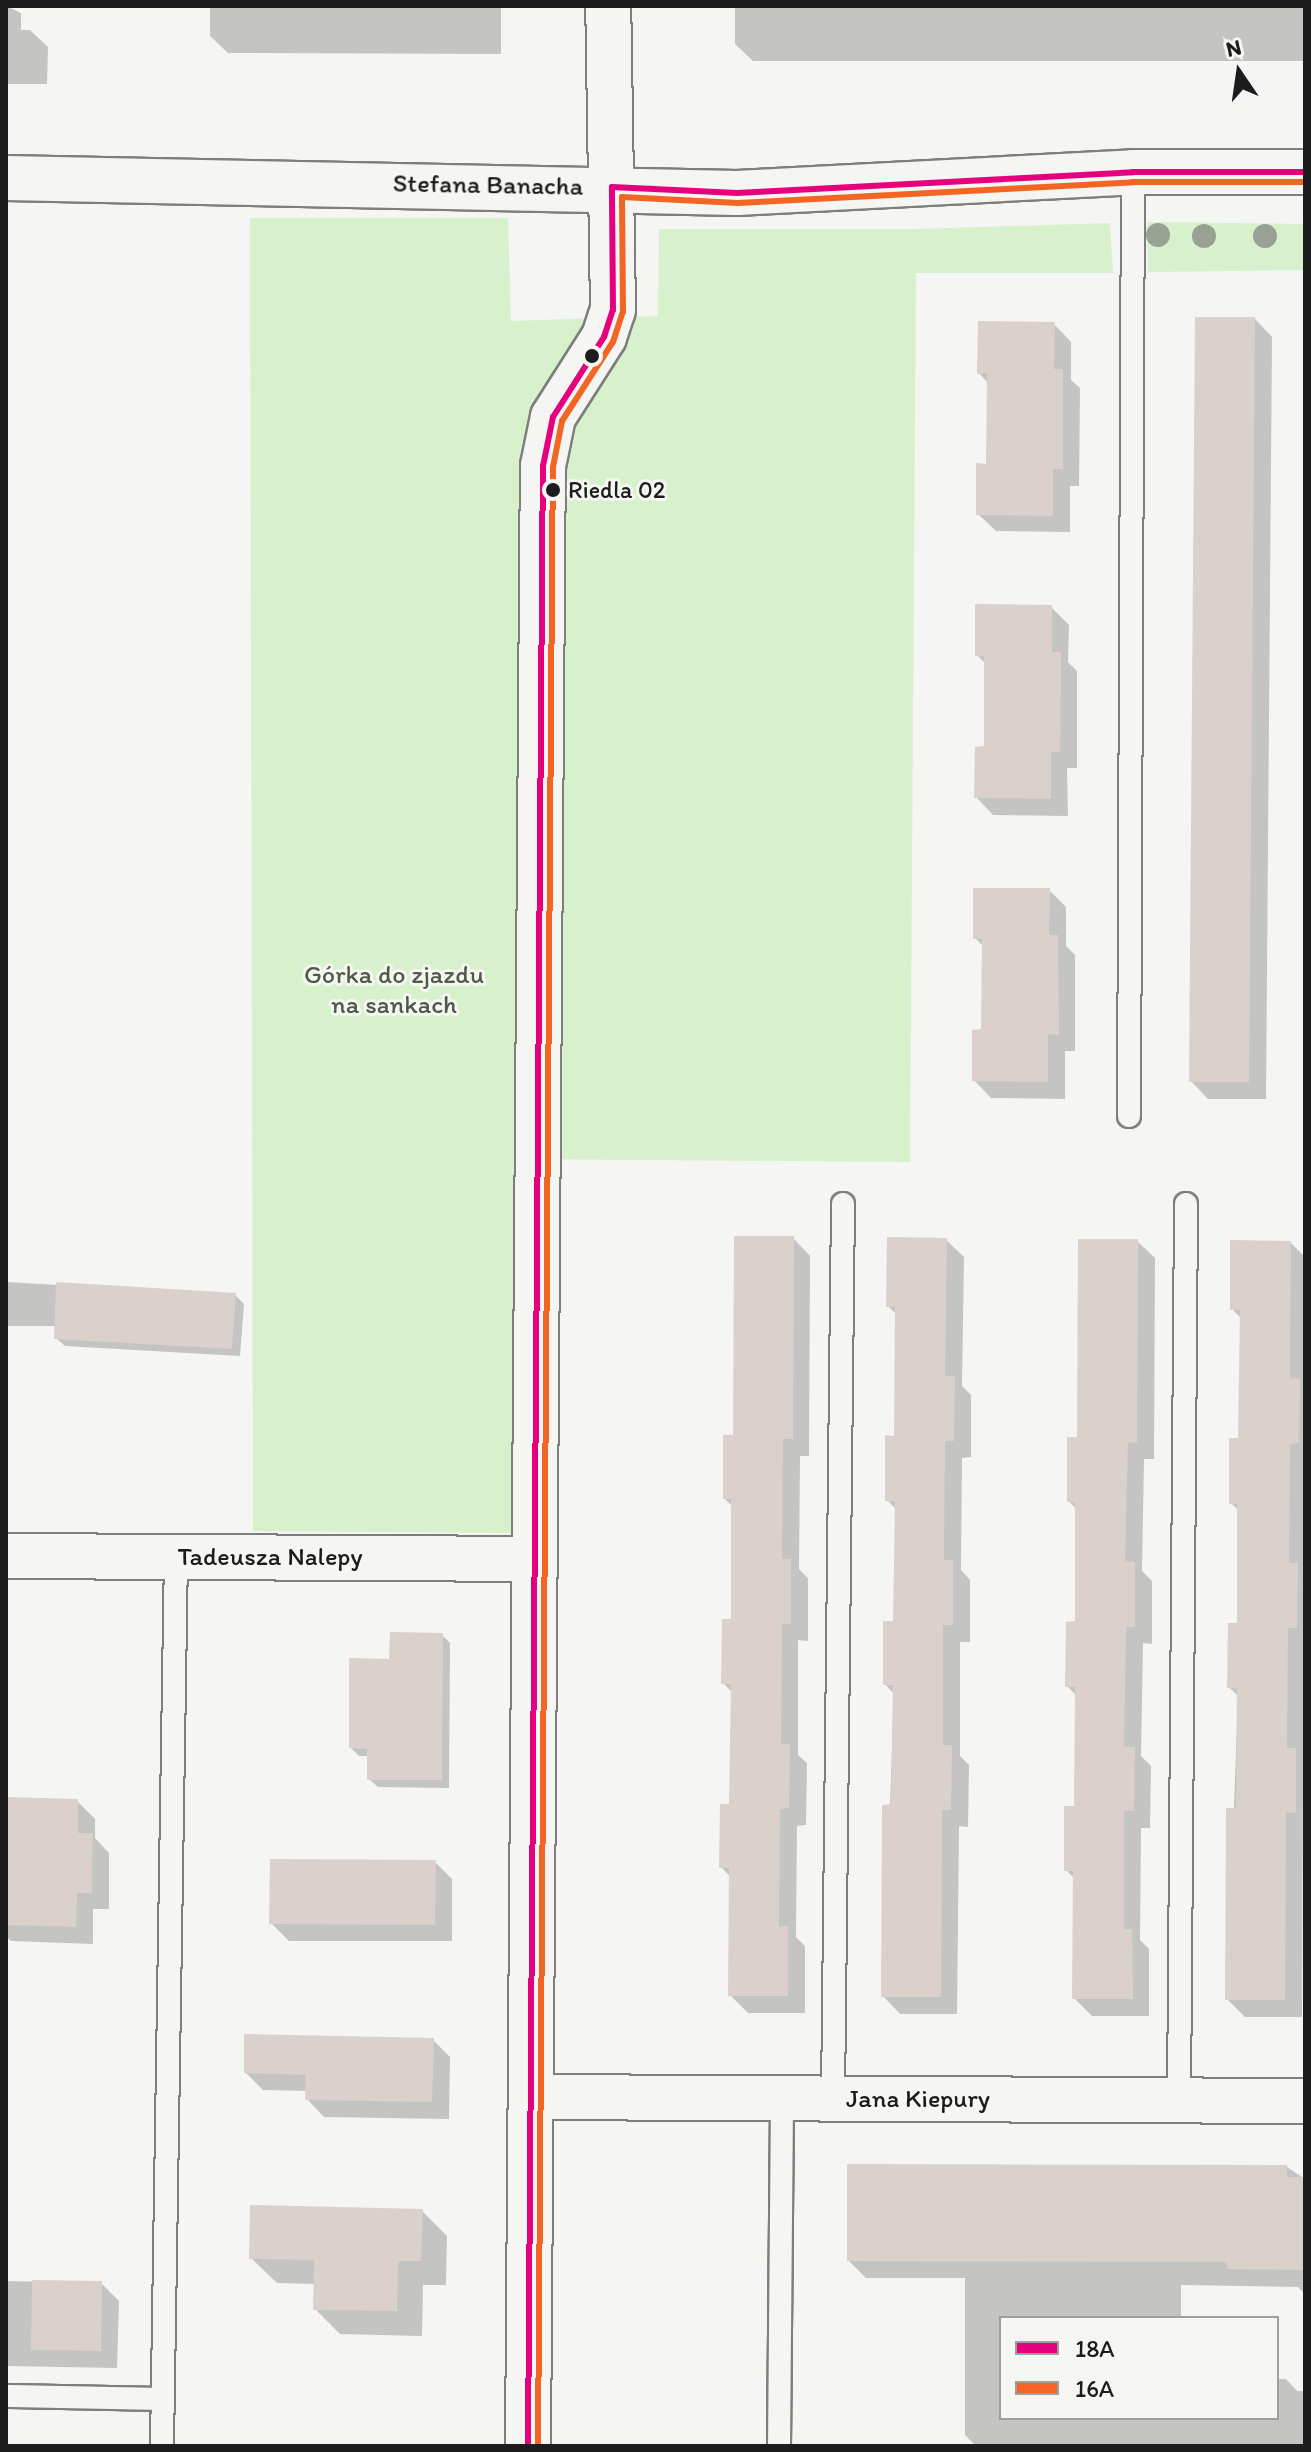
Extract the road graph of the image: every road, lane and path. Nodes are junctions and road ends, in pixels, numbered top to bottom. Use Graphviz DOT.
graph roads {
  1 [pos="608,6"];
  2 [pos="1133,172"];
  3 [pos="1305,172"];
  4 [pos="6,178"];
  5 [pos="612,187"];
  6 [pos="1129,1116"];
  7 [pos="843,1204"];
  8 [pos="1186,1204"];
  9 [pos="6,1556"];
  10 [pos="176,1556"];
  11 [pos="535,1559"];
  12 [pos="531,2097"];
  13 [pos="833,2098"];
  14 [pos="782,2099"];
  15 [pos="1179,2100"];
  16 [pos="1305,2101"];
  17 [pos="6,2396"];
  18 [pos="163,2399"];
  19 [pos="162,2446"];
  20 [pos="528,2446"];
  21 [pos="779,2446"];
  1 -- 5 [label="street"];
  2 -- 3 [label="street, Stefana Banacha"];
  2 -- 5 [label="street, Stefana Banacha"];
  2 -- 6 [label="lane"];
  4 -- 5 [label="street, Stefana Banacha"];
  5 -- 11 [label="street"];
  7 -- 13 [label="lane"];
  8 -- 15 [label="lane"];
  9 -- 10 [label="street, Tadeusza Nalepy"];
  10 -- 11 [label="street, Tadeusza Nalepy"];
  10 -- 18 [label="lane"];
  11 -- 12 [label="street"];
  12 -- 14 [label="street, Jana Kiepury"];
  12 -- 20 [label="street"];
  13 -- 14 [label="street, Jana Kiepury"];
  13 -- 15 [label="street, Jana Kiepury"];
  14 -- 21 [label="lane"];
  15 -- 16 [label="street, Jana Kiepury"];
  17 -- 18 [label="lane"];
  18 -- 19 [label="lane"];
}
